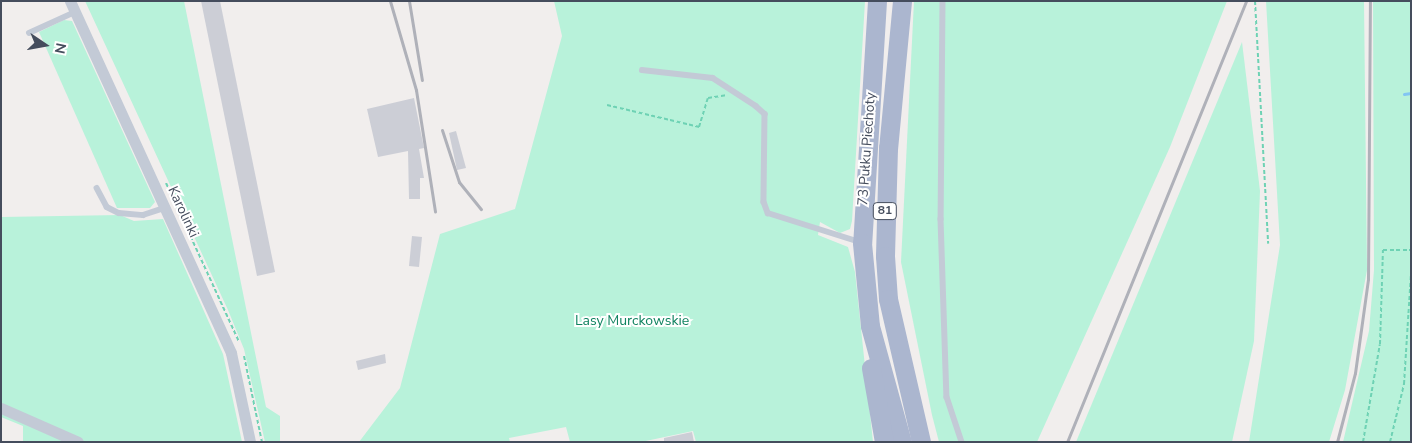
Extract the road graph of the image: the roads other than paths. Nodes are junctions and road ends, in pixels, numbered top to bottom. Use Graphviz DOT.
graph roads {
  1 [pos="877,1"];
  2 [pos="902,1"];
  3 [pos="943,1"];
  4 [pos="72,6"];
  5 [pos="29,34"];
  6 [pos="642,70"];
  7 [pos="97,188"];
  8 [pos="165,208"];
  9 [pos="862,243"];
  10 [pos="870,326"];
  11 [pos="1,408"];
  12 [pos="917,418"];
  13 [pos="78,442"];
  14 [pos="250,442"];
  15 [pos="884,442"];
  16 [pos="902,442"];
  17 [pos="921,442"];
  18 [pos="925,442"];
  19 [pos="962,442"];
  1 -- 9 [label="main road, 73 Pułku Piechoty / 81"];
  2 -- 12 [label="main road, 73 Pułku Piechoty / 81"];
  3 -- 19 [label="lane"];
  4 -- 5 [label="lane"];
  4 -- 8 [label="street, Karolinki"];
  6 -- 9 [label="lane"];
  7 -- 8 [label="lane"];
  8 -- 14 [label="street, Karolinki"];
  9 -- 10 [label="main road, 73 Pułku Piechoty / 81"];
  10 -- 15 [label="main road"];
  10 -- 16 [label="main road, 73 Pułku Piechoty / 81"];
  11 -- 13 [label="street"];
  12 -- 17 [label="main road, 73 Pułku Piechoty / 81"];
  12 -- 18 [label="main road"];
}
